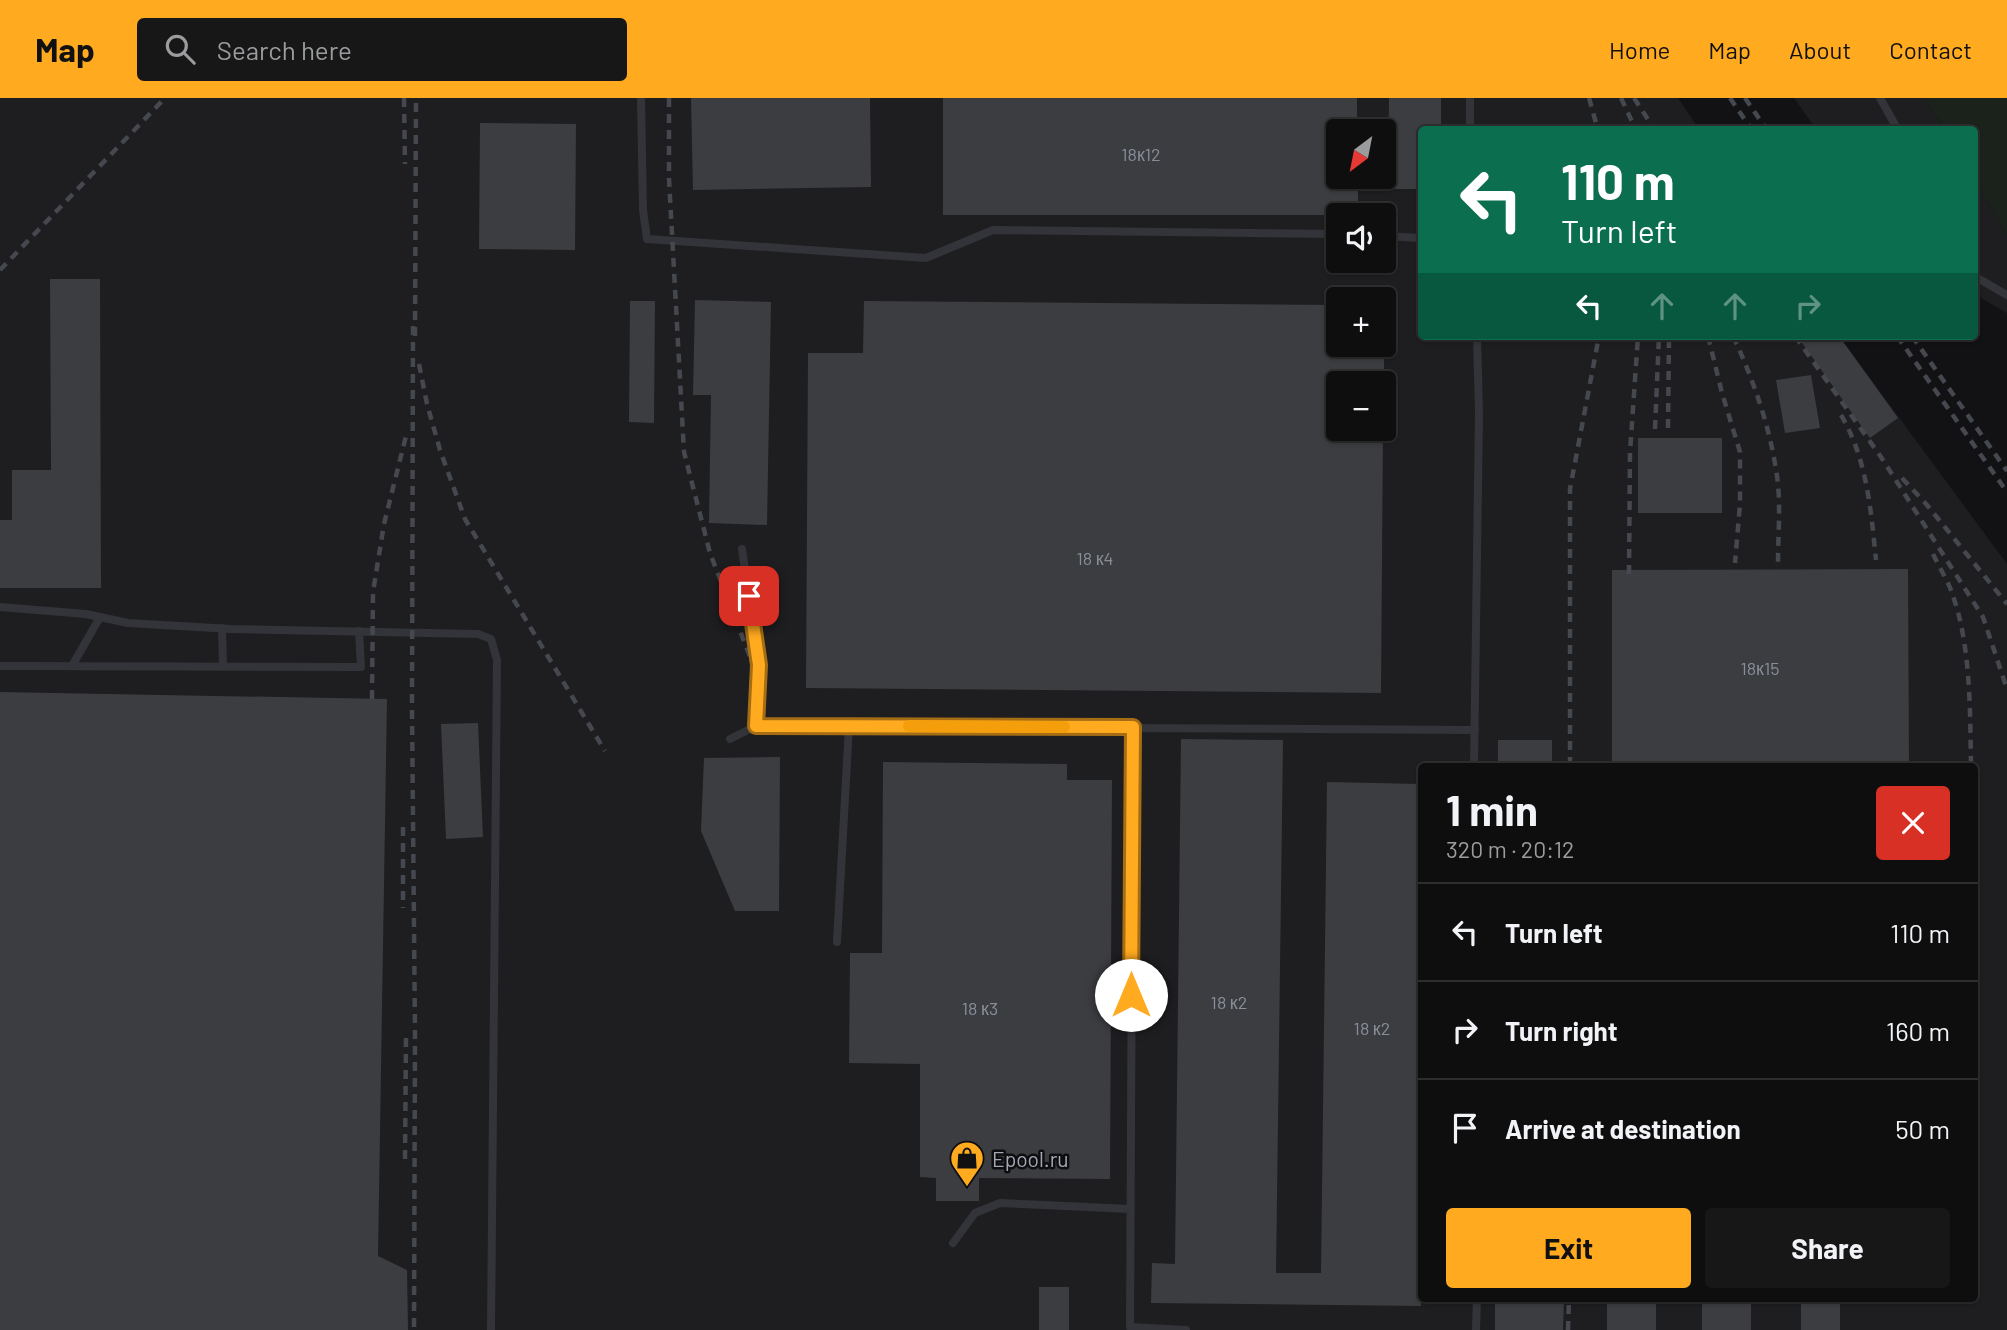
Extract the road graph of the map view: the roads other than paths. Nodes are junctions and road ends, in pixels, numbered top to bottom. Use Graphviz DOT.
graph roads {
  1 [pos="641,98"];
  2 [pos="1470,98"];
  3 [pos="1880,98"];
  4 [pos="1470,126"];
  5 [pos="1896,126"];
  6 [pos="1326,234"];
  7 [pos="1396,237"];
  8 [pos="1418,238"];
  9 [pos="1978,278"];
  10 [pos="2007,295"];
  11 [pos="1477,340"];
  12 [pos="742,549"];
  13 [pos="0,607"];
  14 [pos="100,617"];
  15 [pos="222,628"];
  16 [pos="359,631"];
  17 [pos="0,666"];
  18 [pos="72,666"];
  19 [pos="223,666"];
  20 [pos="756,726"];
  21 [pos="849,726"];
  22 [pos="1133,727"];
  23 [pos="1475,730"];
  24 [pos="730,739"];
  25 [pos="1475,763"];
  26 [pos="837,942"];
  27 [pos="1130,1209"];
  28 [pos="953,1242"];
  29 [pos="1477,1302"];
  30 [pos="1129,1328"];
  31 [pos="491,1330"];
  32 [pos="1186,1330"];
  33 [pos="1476,1330"];
  1 -- 6 [label="lane"];
  2 -- 4 [label="lane"];
  3 -- 5 [label="lane"];
  7 -- 8 [label="lane"];
  9 -- 10 [label="lane"];
  11 -- 23 [label="lane"];
  12 -- 20 [label="lane"];
  13 -- 14 [label="lane"];
  14 -- 15 [label="lane"];
  14 -- 18 [label="lane"];
  15 -- 16 [label="lane"];
  15 -- 19 [label="lane"];
  16 -- 19 [label="lane"];
  16 -- 31 [label="lane"];
  17 -- 18 [label="lane"];
  18 -- 19 [label="lane"];
  20 -- 21 [label="lane"];
  20 -- 24 [label="lane"];
  21 -- 22 [label="lane"];
  21 -- 26 [label="lane"];
  22 -- 23 [label="lane"];
  22 -- 27 [label="lane"];
  23 -- 25 [label="lane"];
  27 -- 28 [label="lane"];
  27 -- 30 [label="lane"];
  29 -- 33 [label="lane"];
  30 -- 32 [label="lane"];
}
